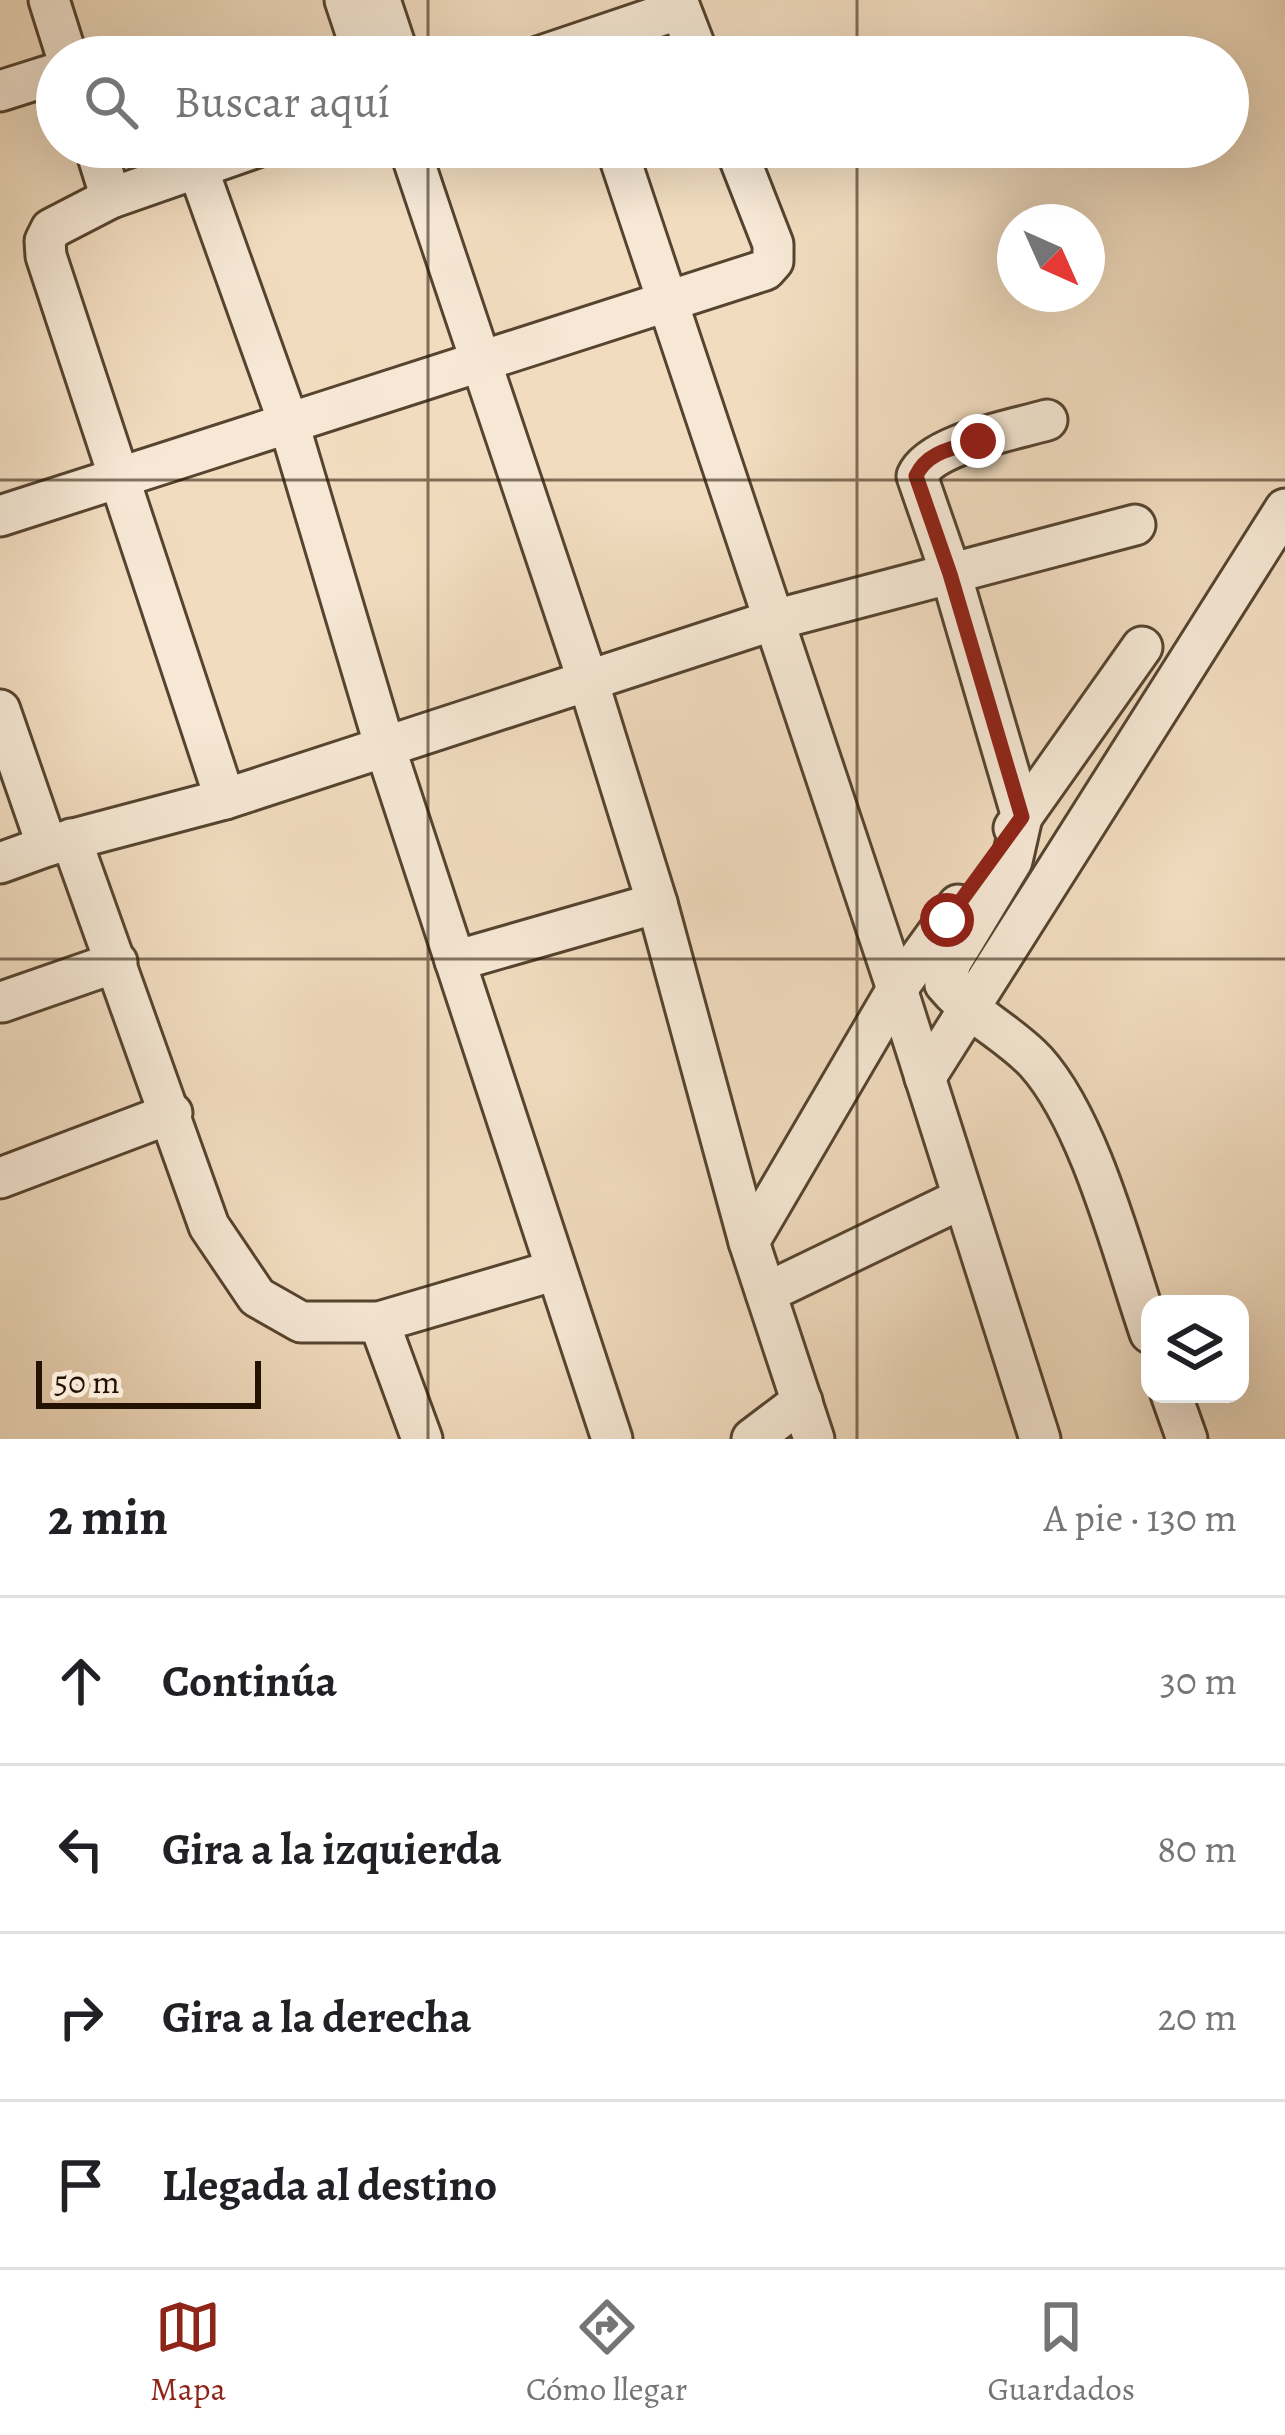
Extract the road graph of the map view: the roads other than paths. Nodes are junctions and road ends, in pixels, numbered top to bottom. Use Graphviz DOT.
graph roads {
  1 [pos="49,0"];
  2 [pos="345,0"];
  3 [pos="380,0"];
  4 [pos="678,5"];
  5 [pos="60,36"];
  6 [pos="357,36"];
  7 [pos="392,36"];
  8 [pos="613,36"];
  9 [pos="691,36"];
  10 [pos="36,80"];
  11 [pos="0,91"];
  12 [pos="102,168"];
  13 [pos="416,168"];
  14 [pos="623,168"];
  15 [pos="743,168"];
  16 [pos="198,169"];
  17 [pos="111,198"];
  18 [pos="668,300"];
  19 [pos="481,364"];
  20 [pos="1047,420"];
  21 [pos="289,424"];
  22 [pos="117,481"];
  23 [pos="1285,509"];
  24 [pos="0,516"];
  25 [pos="1135,525"];
  26 [pos="950,574"];
  27 [pos="774,620"];
  28 [pos="1142,646"];
  29 [pos="589,684"];
  30 [pos="0,710"];
  31 [pos="385,747"];
  32 [pos="224,799"];
  33 [pos="1022,817"];
  34 [pos="59,843"];
  35 [pos="0,863"];
  36 [pos="657,902"];
  37 [pos="455,961"];
  38 [pos="117,962"];
  39 [pos="897,989"];
  40 [pos="2,1002"];
  41 [pos="967,1007"];
  42 [pos="925,1078"];
  43 [pos="172,1114"];
  44 [pos="0,1178"];
  45 [pos="963,1198"];
  46 [pos="749,1241"];
  47 [pos="556,1270"];
  48 [pos="766,1293"];
  49 [pos="1141,1307"];
  50 [pos="379,1322"];
  51 [pos="802,1401"];
  52 [pos="1174,1403"];
  53 [pos="422,1439"];
  54 [pos="612,1439"];
  55 [pos="752,1439"];
  56 [pos="814,1439"];
  57 [pos="1040,1439"];
  58 [pos="1187,1439"];
  1 -- 5 [label="street"];
  2 -- 6 [label="street"];
  3 -- 7 [label="street"];
  4 -- 8 [label="street"];
  4 -- 9 [label="street"];
  10 -- 11 [label="street"];
  12 -- 17 [label="street"];
  13 -- 19 [label="street"];
  14 -- 18 [label="street"];
  15 -- 18 [label="street"];
  16 -- 17 [label="street"];
  16 -- 21 [label="street"];
  17 -- 22 [label="street"];
  18 -- 19 [label="street"];
  18 -- 27 [label="street"];
  19 -- 21 [label="street"];
  19 -- 29 [label="street"];
  20 -- 26 [label="street"];
  21 -- 22 [label="street"];
  21 -- 31 [label="street"];
  22 -- 24 [label="street"];
  22 -- 32 [label="street"];
  23 -- 41 [label="street"];
  25 -- 26 [label="street"];
  26 -- 27 [label="street"];
  26 -- 33 [label="street"];
  27 -- 29 [label="street"];
  27 -- 39 [label="street"];
  28 -- 33 [label="street"];
  29 -- 31 [label="street"];
  29 -- 36 [label="street"];
  30 -- 34 [label="street"];
  31 -- 32 [label="street"];
  31 -- 37 [label="street"];
  32 -- 34 [label="street"];
  33 -- 39 [label="street"];
  33 -- 41 [label="street"];
  34 -- 35 [label="street"];
  34 -- 38 [label="street"];
  36 -- 37 [label="street"];
  36 -- 46 [label="street"];
  37 -- 47 [label="street"];
  38 -- 40 [label="street"];
  38 -- 43 [label="street"];
  39 -- 42 [label="street"];
  39 -- 46 [label="street"];
  41 -- 42 [label="street"];
  41 -- 49 [label="street"];
  42 -- 45 [label="street"];
  43 -- 44 [label="street"];
  43 -- 50 [label="street"];
  45 -- 48 [label="street"];
  45 -- 57 [label="street"];
  46 -- 48 [label="street"];
  47 -- 50 [label="street"];
  47 -- 54 [label="street"];
  48 -- 51 [label="street"];
  50 -- 53 [label="street"];
  51 -- 55 [label="street"];
  51 -- 56 [label="street"];
  52 -- 58 [label="street"];
}
